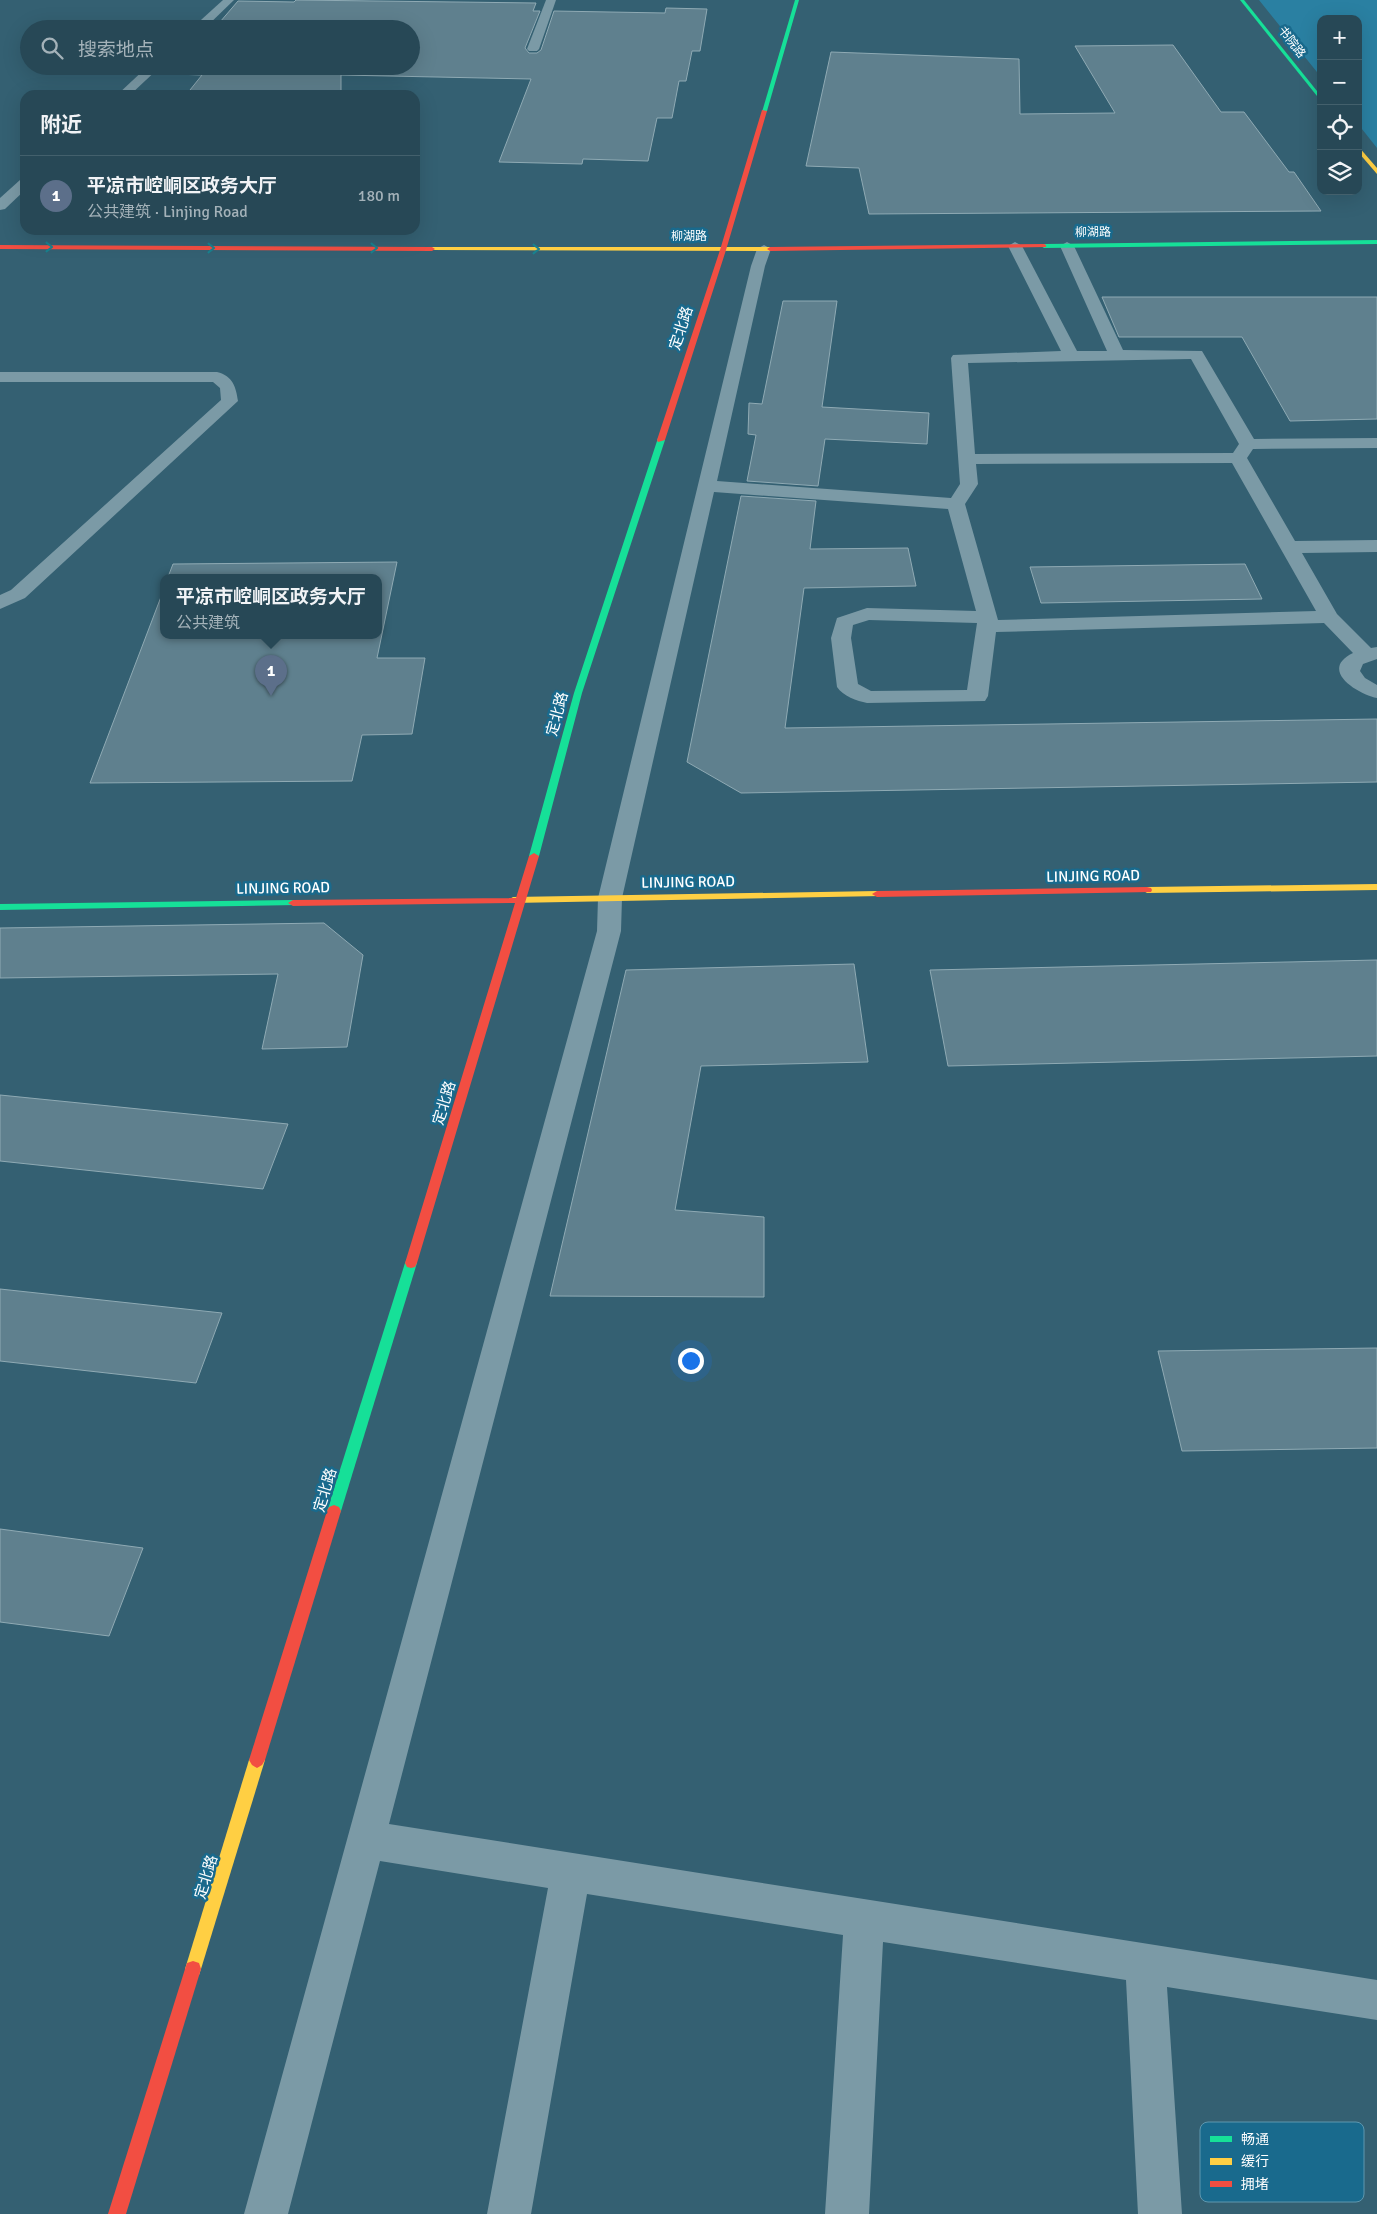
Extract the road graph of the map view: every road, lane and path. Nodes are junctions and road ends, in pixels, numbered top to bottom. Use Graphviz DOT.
graph roads {
  1 [pos="229,0"];
  2 [pos="550,0"];
  3 [pos="797,0"];
  4 [pos="1242,0"];
  5 [pos="207,20"];
  6 [pos="533,49"];
  7 [pos="145,75"];
  8 [pos="129,90"];
  9 [pos="1317,95"];
  10 [pos="1360,150"];
  11 [pos="1377,172"];
  12 [pos="20,188"];
  13 [pos="0,206"];
  14 [pos="1377,242"];
  15 [pos="0,246"];
  16 [pos="1015,246"];
  17 [pos="1067,246"];
  18 [pos="764,249"];
  19 [pos="723,250"];
  20 [pos="1117,355"];
  21 [pos="1071,356"];
  22 [pos="0,378"];
  23 [pos="1377,442"];
  24 [pos="1243,451"];
  25 [pos="967,459"];
  26 [pos="706,486"];
  27 [pos="956,504"];
  28 [pos="1289,546"];
  29 [pos="1377,546"];
  30 [pos="0,602"];
  31 [pos="1329,617"];
  32 [pos="987,622"];
  33 [pos="1371,653"];
  34 [pos="1377,692"];
  35 [pos="1377,887"];
  36 [pos="610,898"];
  37 [pos="523,899"];
  38 [pos="0,907"];
  39 [pos="366,1840"];
  40 [pos="571,1872"];
  41 [pos="864,1919"];
  42 [pos="1145,1963"];
  43 [pos="1377,2000"];
  44 [pos="117,2214"];
  45 [pos="266,2214"];
  46 [pos="509,2214"];
  47 [pos="847,2214"];
  48 [pos="1160,2214"];
  1 -- 5 [label="street"];
  2 -- 6 [label="street"];
  3 -- 19 [label="street, 定北路"];
  4 -- 9 [label="street, 书院路"];
  7 -- 8 [label="street"];
  10 -- 11 [label="street"];
  12 -- 13 [label="street"];
  14 -- 17 [label="street, 柳湖路"];
  15 -- 19 [label="street, 柳湖路, one-way"];
  16 -- 17 [label="street, 柳湖路"];
  16 -- 18 [label="street, 柳湖路"];
  16 -- 21 [label="street"];
  17 -- 20 [label="street"];
  18 -- 19 [label="street, 柳湖路"];
  18 -- 26 [label="street"];
  19 -- 37 [label="street, 定北路"];
  20 -- 21 [label="street"];
  20 -- 24 [label="street"];
  21 -- 25 [label="street"];
  22 -- 30 [label="street"];
  23 -- 24 [label="street"];
  24 -- 25 [label="street"];
  24 -- 28 [label="street"];
  25 -- 27 [label="street"];
  26 -- 27 [label="street"];
  26 -- 36 [label="street"];
  27 -- 32 [label="street"];
  28 -- 29 [label="street"];
  28 -- 31 [label="street"];
  31 -- 32 [label="street"];
  31 -- 33 [label="street"];
  32 -- 32 [label="street"];
  33 -- 34 [label="street"];
  35 -- 36 [label="street, LINJING ROAD"];
  36 -- 37 [label="street, LINJING ROAD"];
  36 -- 39 [label="street"];
  37 -- 38 [label="street, LINJING ROAD"];
  37 -- 44 [label="street, 定北路"];
  39 -- 40 [label="street"];
  39 -- 45 [label="street"];
  40 -- 41 [label="street"];
  40 -- 46 [label="street"];
  41 -- 42 [label="street"];
  41 -- 47 [label="street"];
  42 -- 43 [label="street"];
  42 -- 48 [label="street"];
}
